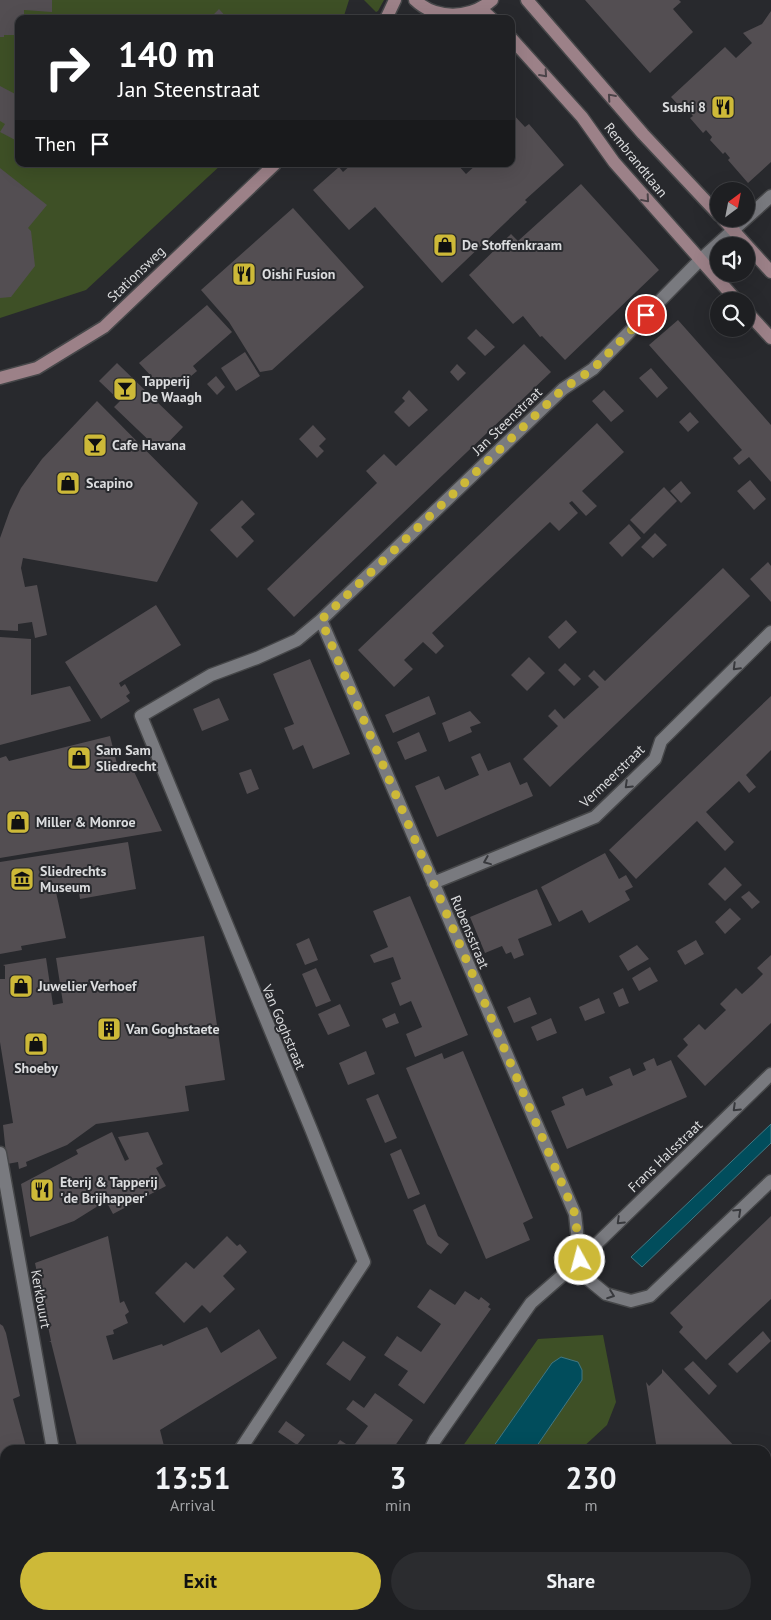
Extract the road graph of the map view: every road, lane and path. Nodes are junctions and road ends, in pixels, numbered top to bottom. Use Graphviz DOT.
graph roads {
  1 [pos="394,0"];
  2 [pos="415,0"];
  3 [pos="492,0"];
  4 [pos="527,0"];
  5 [pos="480,8"];
  6 [pos="388,15"];
  7 [pos="441,15"];
  8 [pos="457,15"];
  9 [pos="488,15"];
  10 [pos="515,42"];
  11 [pos="272,167"];
  12 [pos="771,196"];
  13 [pos="710,205"];
  14 [pos="731,228"];
  15 [pos="734,231"];
  16 [pos="700,260"];
  17 [pos="771,272"];
  18 [pos="730,292"];
  19 [pos="755,321"];
  20 [pos="771,338"];
  21 [pos="0,378"];
  22 [pos="321,620"];
  23 [pos="771,632"];
  24 [pos="257,658"];
  25 [pos="433,882"];
  26 [pos="771,1074"];
  27 [pos="0,1153"];
  28 [pos="771,1181"];
  29 [pos="580,1260"];
  30 [pos="52,1445"];
  31 [pos="243,1445"];
  32 [pos="432,1445"];
  1 -- 6 [label="street"];
  2 -- 7 [label="street"];
  3 -- 5 [label="street"];
  13 -- 4 [label="street, Rembrandtlaan, one-way"];
  5 -- 8 [label="street"];
  5 -- 9 [label="street"];
  10 -- 16 [label="street, Rembrandtlaan, one-way"];
  11 -- 21 [label="street, Stationsweg"];
  12 -- 15 [label="street, Jan Steenstraat"];
  14 -- 15 [label="street"];
  15 -- 16 [label="street, Jan Steenstraat"];
  15 -- 17 [label="street"];
  16 -- 18 [label="street, Rembrandtlaan"];
  16 -- 22 [label="street, Jan Steenstraat"];
  19 -- 20 [label="street"];
  22 -- 24 [label="street, Jan Steenstraat"];
  22 -- 25 [label="street, Rubensstraat"];
  23 -- 25 [label="street, Vermeerstraat, one-way"];
  24 -- 31 [label="street, Van Goghstraat"];
  25 -- 29 [label="street, Rubensstraat"];
  26 -- 29 [label="street, Frans Halsstraat, one-way"];
  27 -- 30 [label="street, Kerkbuurt"];
  29 -- 28 [label="street, one-way"];
  29 -- 32 [label="street, Frans Halsstraat"];
}
